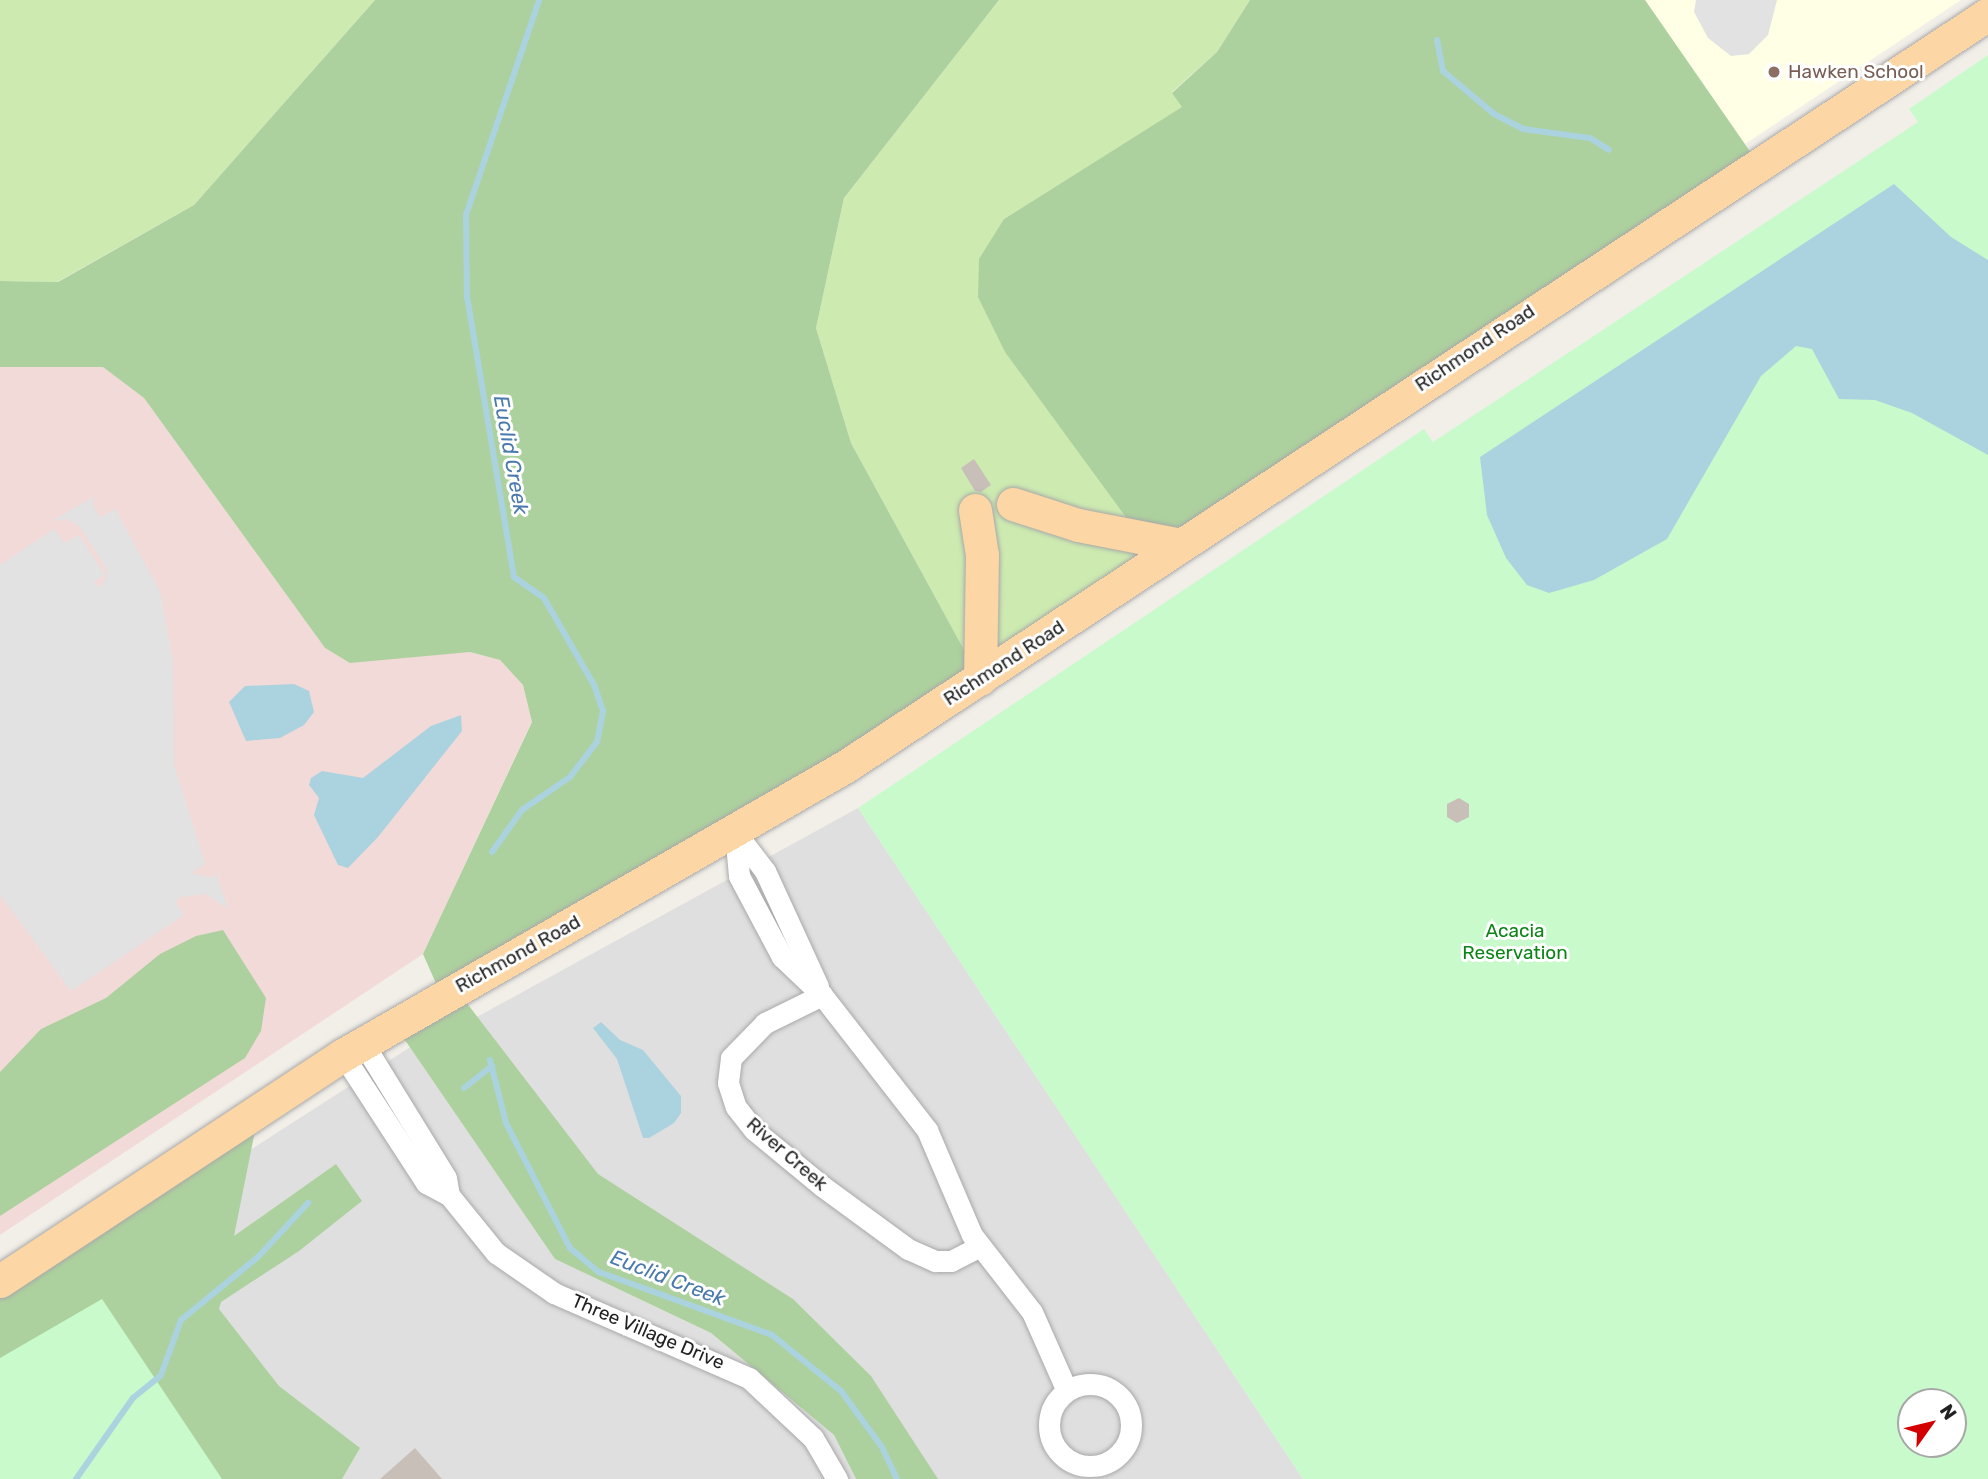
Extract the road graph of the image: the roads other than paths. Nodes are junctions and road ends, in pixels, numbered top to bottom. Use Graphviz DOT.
graph roads {
  1 [pos="1988,13"];
  2 [pos="1013,503"];
  3 [pos="975,510"];
  4 [pos="1181,545"];
  5 [pos="981,679"];
  6 [pos="735,832"];
  7 [pos="822,995"];
  8 [pos="353,1049"];
  9 [pos="980,1247"];
  10 [pos="0,1281"];
  11 [pos="1067,1391"];
  12 [pos="836,1479"];
  1 -- 4 [label="main road, Richmond Road"];
  2 -- 4 [label="main road"];
  3 -- 5 [label="main road"];
  4 -- 5 [label="main road, Richmond Road"];
  5 -- 6 [label="main road, Richmond Road"];
  6 -- 7 [label="street"];
  6 -- 8 [label="main road, Richmond Road"];
  7 -- 9 [label="street"];
  7 -- 9 [label="street, River Creek"];
  8 -- 10 [label="main road, Richmond Road"];
  8 -- 12 [label="street, Three Village Drive"];
  9 -- 11 [label="street"];
}
